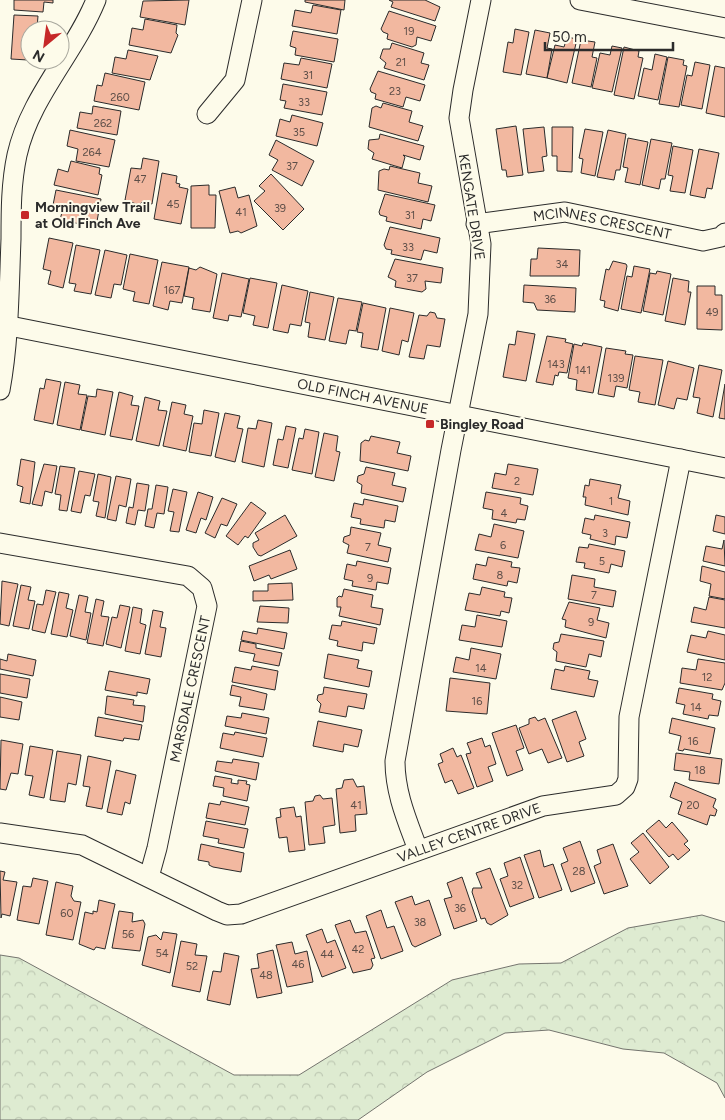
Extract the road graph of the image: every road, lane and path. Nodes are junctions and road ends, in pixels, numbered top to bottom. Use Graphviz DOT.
graph roads {
  1 [pos="96,0"];
  2 [pos="252,0"];
  3 [pos="481,0"];
  4 [pos="580,0"];
  5 [pos="725,28"];
  6 [pos="207,114"];
  7 [pos="476,224"];
  8 [pos="725,233"];
  9 [pos="3,324"];
  10 [pos="0,390"];
  11 [pos="458,414"];
  12 [pos="681,459"];
  13 [pos="725,468"];
  14 [pos="0,543"];
  15 [pos="0,833"];
  16 [pos="418,850"];
  17 [pos="149,877"];
  1 -- 9 [label="street"];
  2 -- 6 [label="street"];
  3 -- 7 [label="street, KENGATE DRIVE"];
  4 -- 5 [label="street"];
  7 -- 8 [label="street, MCINNES CRESCENT"];
  7 -- 11 [label="street, KENGATE DRIVE"];
  9 -- 10 [label="street"];
  9 -- 11 [label="street, OLD FINCH AVENUE"];
  11 -- 12 [label="street, OLD FINCH AVENUE"];
  11 -- 16 [label="street"];
  12 -- 13 [label="street, OLD FINCH AVENUE"];
  12 -- 16 [label="street, VALLEY CENTRE DRIVE"];
  14 -- 17 [label="street, MARSDALE CRESCENT"];
  15 -- 17 [label="street, VALLEY CENTRE DRIVE"];
  16 -- 17 [label="street, VALLEY CENTRE DRIVE"];
}
